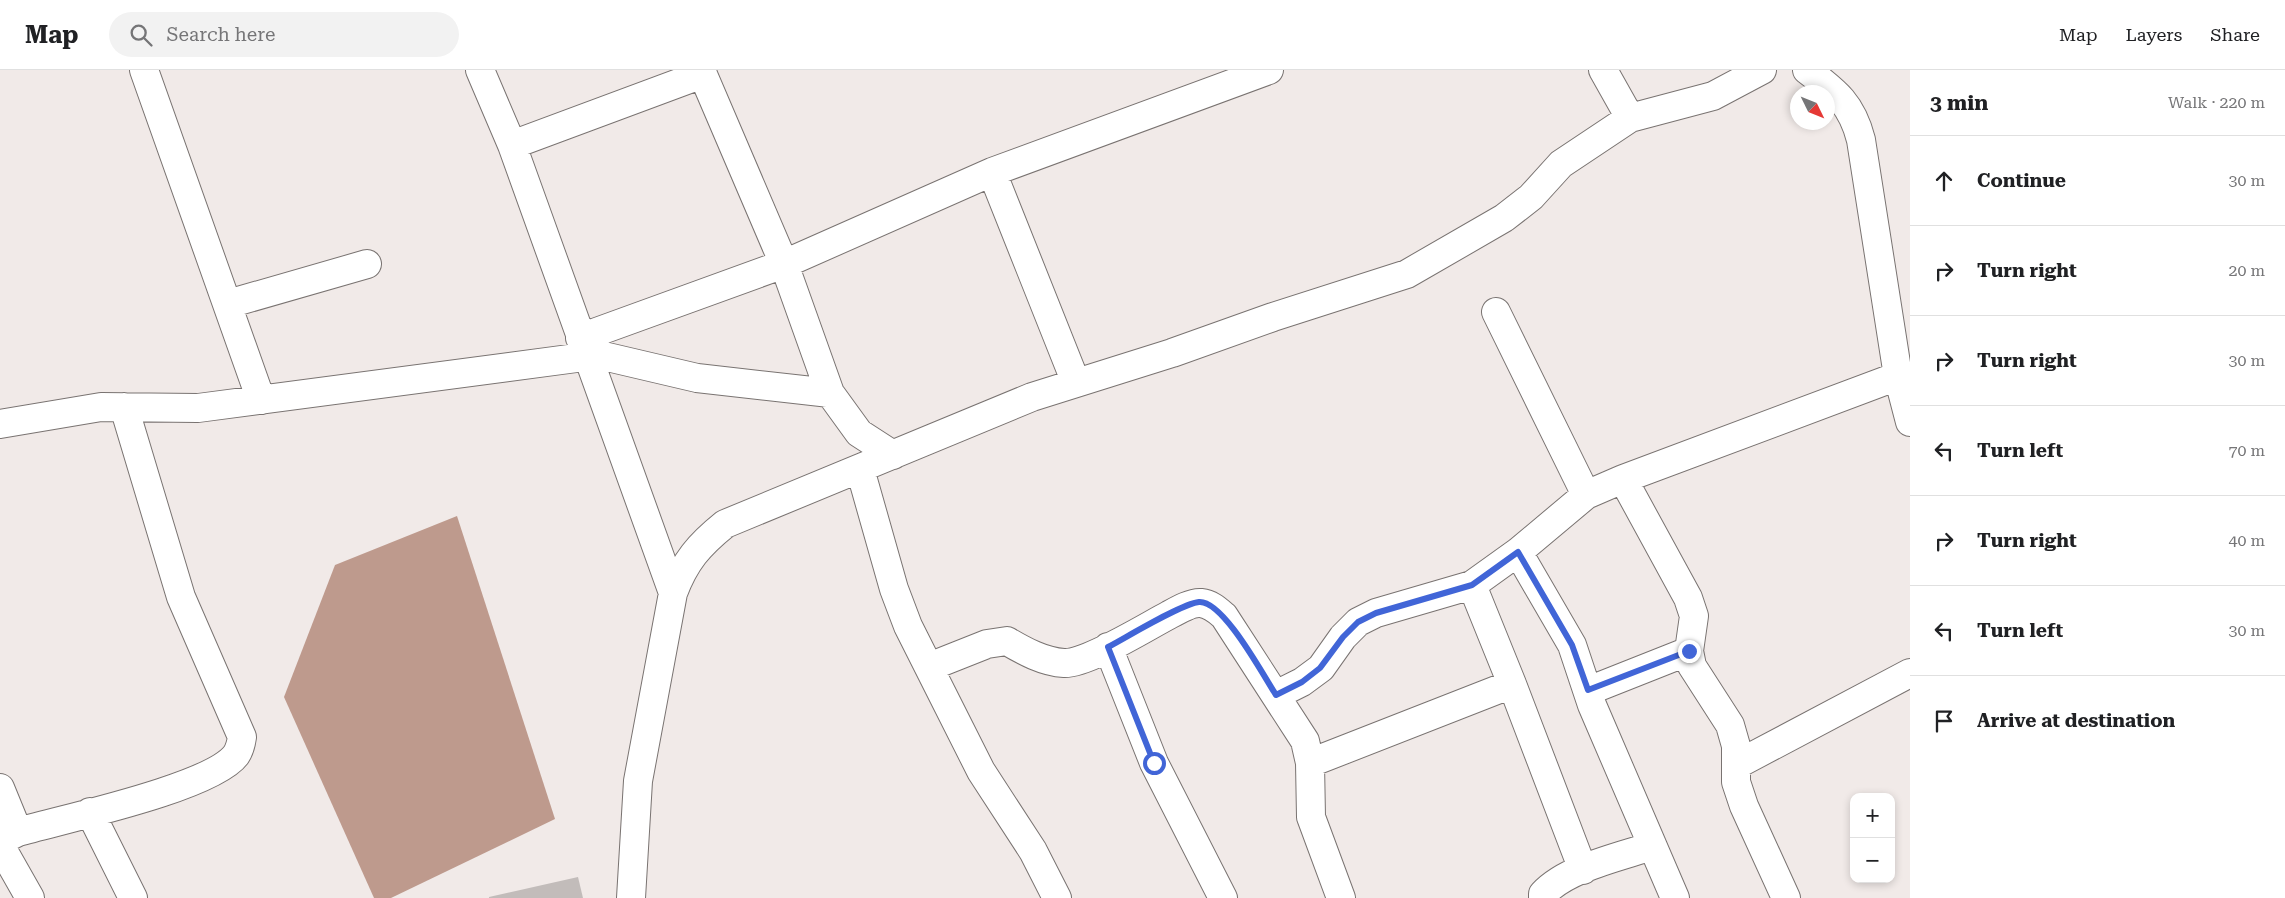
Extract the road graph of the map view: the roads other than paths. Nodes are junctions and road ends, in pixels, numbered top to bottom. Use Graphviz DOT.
graph roads {
  1 [pos="144,70"];
  2 [pos="480,70"];
  3 [pos="1269,70"];
  4 [pos="1603,70"];
  5 [pos="1762,70"];
  6 [pos="1807,70"];
  7 [pos="702,72"];
  8 [pos="1714,83"];
  9 [pos="1630,118"];
  10 [pos="512,144"];
  11 [pos="992,172"];
  12 [pos="367,264"];
  13 [pos="784,264"];
  14 [pos="228,304"];
  15 [pos="1496,312"];
  16 [pos="584,347"];
  17 [pos="1898,376"];
  18 [pos="1076,383"];
  19 [pos="830,393"];
  20 [pos="262,400"];
  21 [pos="124,407"];
  22 [pos="1910,422"];
  23 [pos="0,424"];
  24 [pos="893,455"];
  25 [pos="860,469"];
  26 [pos="1623,479"];
  27 [pos="1586,495"];
  28 [pos="1518,552"];
  29 [pos="1472,585"];
  30 [pos="673,593"];
  31 [pos="1108,647"];
  32 [pos="1689,651"];
  33 [pos="929,667"];
  34 [pos="1910,673"];
  35 [pos="1512,684"];
  36 [pos="1588,690"];
  37 [pos="1276,695"];
  38 [pos="1310,763"];
  39 [pos="1736,765"];
  40 [pos="0,788"];
  41 [pos="90,812"];
  42 [pos="6,839"];
  43 [pos="1652,846"];
  44 [pos="1583,870"];
  45 [pos="30,898"];
  46 [pos="133,898"];
  47 [pos="631,898"];
  48 [pos="1057,898"];
  49 [pos="1223,898"];
  50 [pos="1341,898"];
  51 [pos="1543,898"];
  52 [pos="1675,898"];
  53 [pos="1786,898"];
  1 -- 14 [label="street"];
  2 -- 10 [label="street"];
  3 -- 11 [label="street"];
  4 -- 9 [label="street"];
  5 -- 8 [label="street"];
  6 -- 17 [label="street"];
  7 -- 10 [label="street"];
  7 -- 13 [label="street"];
  8 -- 9 [label="street"];
  9 -- 18 [label="street"];
  10 -- 16 [label="street"];
  11 -- 13 [label="street"];
  11 -- 18 [label="street"];
  12 -- 14 [label="street"];
  13 -- 16 [label="street"];
  13 -- 19 [label="street"];
  14 -- 20 [label="street"];
  15 -- 27 [label="street"];
  16 -- 19 [label="street"];
  16 -- 20 [label="street"];
  16 -- 30 [label="street"];
  17 -- 22 [label="street"];
  17 -- 26 [label="street"];
  18 -- 24 [label="street"];
  19 -- 24 [label="street"];
  20 -- 21 [label="street"];
  21 -- 23 [label="street"];
  21 -- 41 [label="street"];
  24 -- 25 [label="street"];
  25 -- 30 [label="street"];
  25 -- 33 [label="street"];
  26 -- 27 [label="street"];
  26 -- 32 [label="street"];
  27 -- 28 [label="street"];
  28 -- 29 [label="street"];
  28 -- 36 [label="street"];
  29 -- 35 [label="street"];
  29 -- 37 [label="street"];
  30 -- 47 [label="street"];
  31 -- 33 [label="street"];
  31 -- 37 [label="street"];
  31 -- 49 [label="street"];
  32 -- 36 [label="street"];
  32 -- 39 [label="street"];
  33 -- 48 [label="street"];
  34 -- 39 [label="street"];
  35 -- 38 [label="street"];
  35 -- 44 [label="street"];
  36 -- 43 [label="street"];
  37 -- 38 [label="street"];
  38 -- 50 [label="street"];
  39 -- 53 [label="street"];
  40 -- 42 [label="street"];
  41 -- 42 [label="street"];
  41 -- 46 [label="street"];
  42 -- 45 [label="street"];
  43 -- 44 [label="street"];
  43 -- 52 [label="street"];
  44 -- 51 [label="street"];
}
